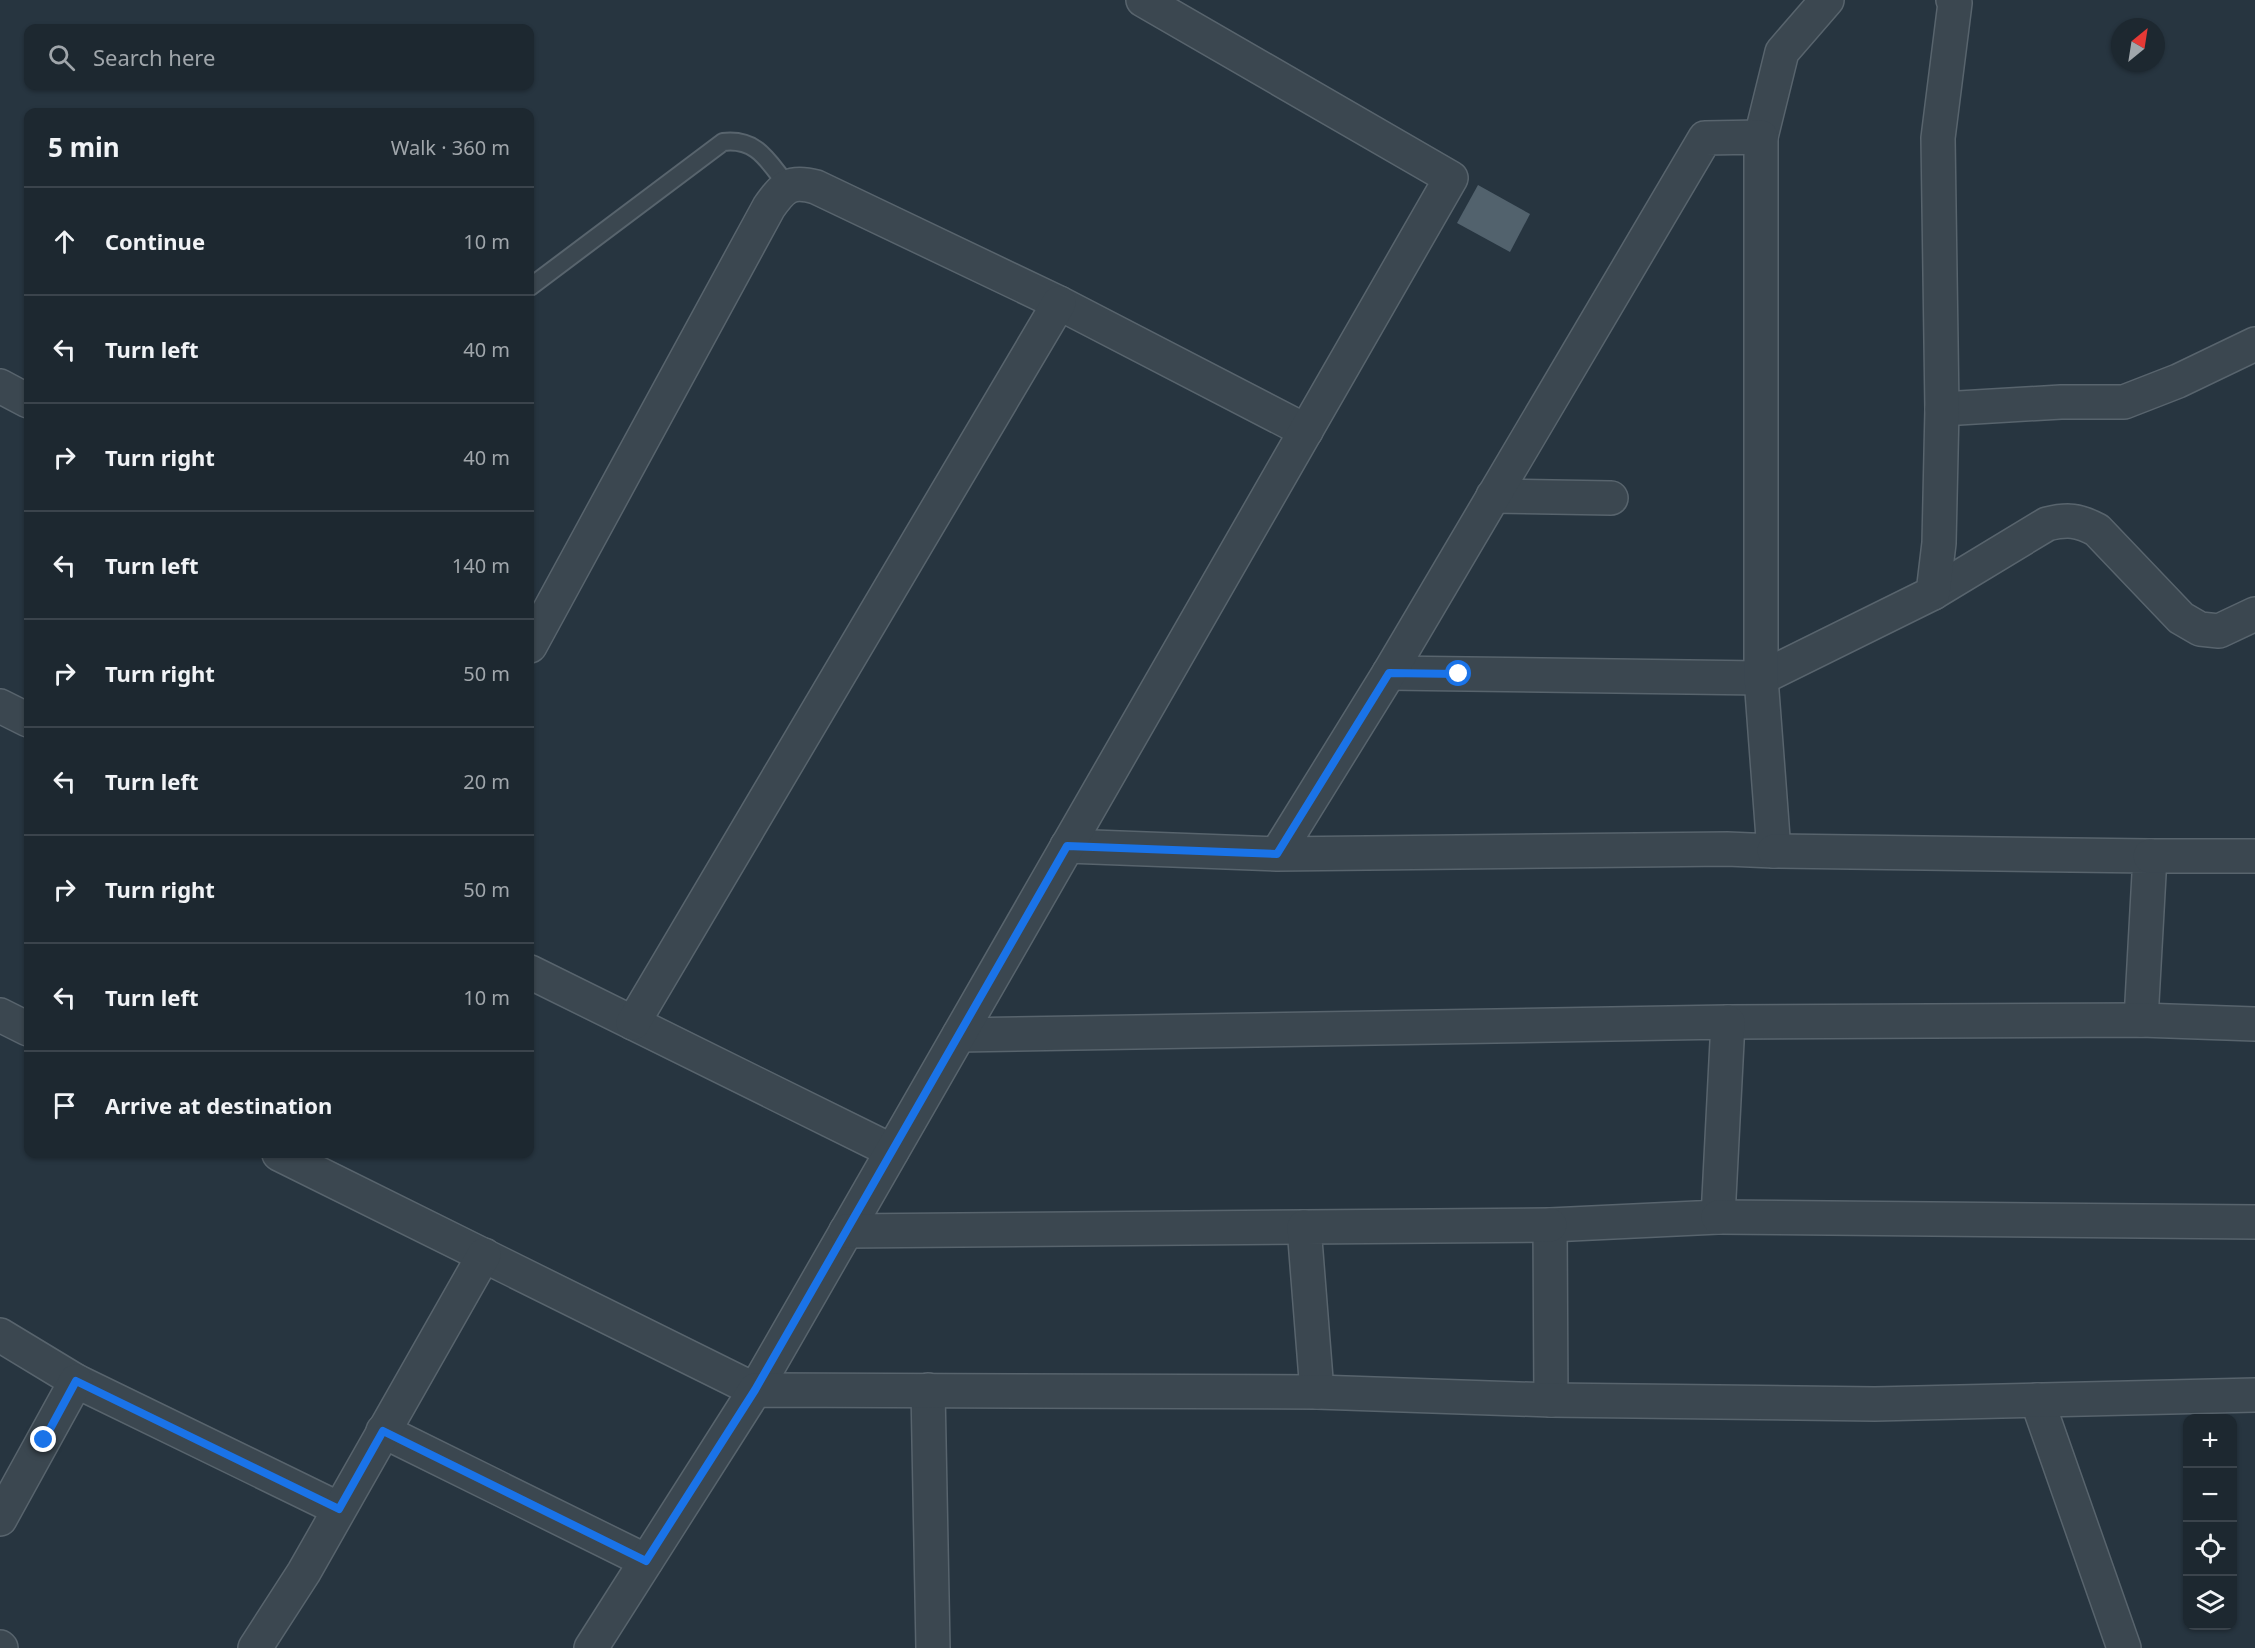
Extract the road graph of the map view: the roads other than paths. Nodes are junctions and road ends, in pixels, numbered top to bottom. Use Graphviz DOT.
graph roads {
  1 [pos="1143,0"];
  2 [pos="1827,0"];
  3 [pos="1953,0"];
  4 [pos="1761,137"];
  5 [pos="788,186"];
  6 [pos="534,284"];
  7 [pos="1059,303"];
  8 [pos="2255,344"];
  9 [pos="0,386"];
  10 [pos="24,399"];
  11 [pos="1942,409"];
  12 [pos="1306,431"];
  13 [pos="1493,496"];
  14 [pos="1611,498"];
  15 [pos="1933,593"];
  16 [pos="2255,614"];
  17 [pos="534,639"];
  18 [pos="1389,673"];
  19 [pos="1761,678"];
  20 [pos="0,706"];
  21 [pos="24,718"];
  22 [pos="24,730"];
  23 [pos="0,733"];
  24 [pos="1067,846"];
  25 [pos="1774,851"];
  26 [pos="1277,854"];
  27 [pos="2150,856"];
  28 [pos="2255,856"];
  29 [pos="534,974"];
  30 [pos="0,1015"];
  31 [pos="2141,1020"];
  32 [pos="1728,1022"];
  33 [pos="633,1023"];
  34 [pos="2255,1024"];
  35 [pos="24,1027"];
  36 [pos="958,1035"];
  37 [pos="892,1151"];
  38 [pos="287,1158"];
  39 [pos="1718,1216"];
  40 [pos="2255,1222"];
  41 [pos="1550,1225"];
  42 [pos="1304,1227"];
  43 [pos="846,1231"];
  44 [pos="484,1255"];
  45 [pos="0,1335"];
  46 [pos="76,1381"];
  47 [pos="755,1390"];
  48 [pos="928,1390"];
  49 [pos="1317,1392"];
  50 [pos="2255,1395"];
  51 [pos="1551,1400"];
  52 [pos="2037,1400"];
  53 [pos="383,1431"];
  54 [pos="339,1509"];
  55 [pos="0,1519"];
  56 [pos="646,1561"];
  57 [pos="255,1648"];
  58 [pos="591,1648"];
  59 [pos="933,1648"];
  60 [pos="2124,1648"];
  1 -- 12 [label="street"];
  2 -- 4 [label="street"];
  3 -- 11 [label="street"];
  4 -- 13 [label="street"];
  4 -- 19 [label="street"];
  5 -- 6 [label="lane"];
  5 -- 7 [label="street"];
  5 -- 17 [label="street"];
  7 -- 12 [label="street"];
  7 -- 33 [label="street"];
  8 -- 11 [label="street"];
  9 -- 10 [label="street"];
  11 -- 15 [label="street"];
  12 -- 24 [label="street"];
  13 -- 14 [label="street"];
  13 -- 18 [label="street"];
  15 -- 16 [label="street"];
  15 -- 19 [label="street"];
  18 -- 19 [label="street"];
  18 -- 26 [label="street"];
  19 -- 25 [label="street"];
  20 -- 21 [label="street"];
  22 -- 23 [label="street"];
  24 -- 26 [label="street"];
  24 -- 36 [label="street"];
  25 -- 26 [label="street"];
  25 -- 27 [label="street"];
  27 -- 28 [label="street"];
  27 -- 31 [label="street"];
  29 -- 33 [label="street"];
  30 -- 35 [label="street"];
  31 -- 32 [label="street"];
  31 -- 34 [label="street"];
  32 -- 36 [label="street"];
  32 -- 39 [label="street"];
  33 -- 37 [label="street"];
  36 -- 37 [label="street"];
  37 -- 43 [label="street"];
  38 -- 44 [label="street"];
  39 -- 40 [label="street"];
  39 -- 41 [label="street"];
  41 -- 42 [label="street"];
  41 -- 51 [label="street"];
  42 -- 43 [label="street"];
  42 -- 49 [label="street"];
  43 -- 47 [label="street"];
  44 -- 47 [label="street"];
  44 -- 53 [label="street"];
  45 -- 46 [label="street"];
  46 -- 54 [label="street"];
  46 -- 55 [label="street"];
  47 -- 48 [label="street"];
  47 -- 56 [label="street"];
  48 -- 49 [label="street"];
  48 -- 59 [label="street"];
  49 -- 51 [label="street"];
  50 -- 52 [label="street"];
  51 -- 52 [label="street"];
  52 -- 60 [label="street"];
  53 -- 54 [label="street"];
  53 -- 56 [label="street"];
  54 -- 57 [label="street"];
  56 -- 58 [label="street"];
}
